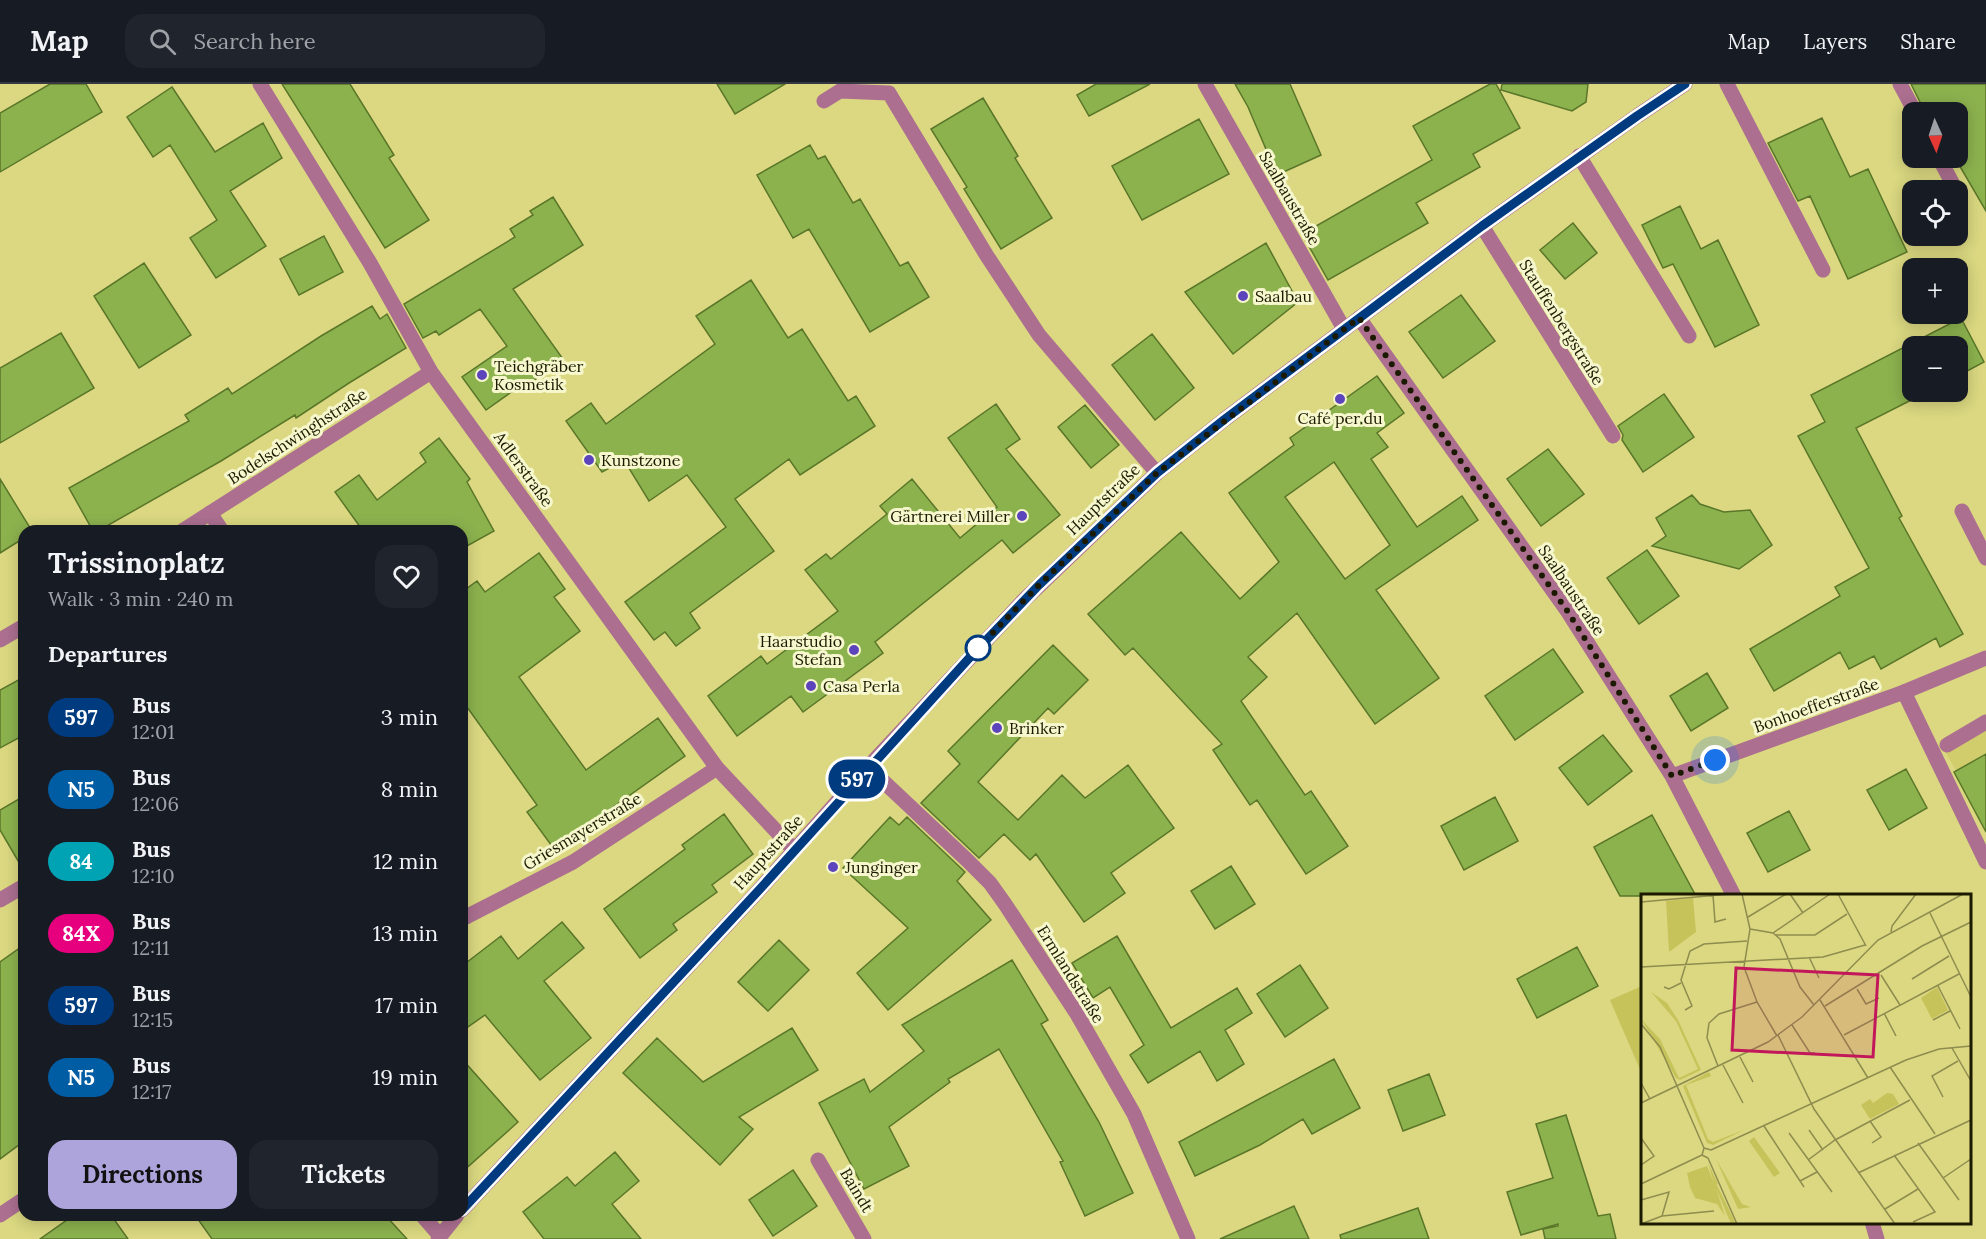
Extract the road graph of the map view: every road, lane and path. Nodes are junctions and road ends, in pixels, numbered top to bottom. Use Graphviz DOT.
graph roads {
  1 [pos="260,84"];
  2 [pos="1205,84"];
  3 [pos="1685,84"];
  4 [pos="1727,84"];
  5 [pos="1900,84"];
  6 [pos="824,101"];
  7 [pos="1910,102"];
  8 [pos="1579,156"];
  9 [pos="1482,226"];
  10 [pos="1823,270"];
  11 [pos="1359,318"];
  12 [pos="1344,329"];
  13 [pos="1689,336"];
  14 [pos="431,372"];
  15 [pos="1613,436"];
  16 [pos="1157,473"];
  17 [pos="1962,511"];
  18 [pos="210,513"];
  19 [pos="191,525"];
  20 [pos="218,525"];
  21 [pos="1986,558"];
  22 [pos="18,630"];
  23 [pos="0,640"];
  24 [pos="1986,658"];
  25 [pos="1904,692"];
  26 [pos="1986,722"];
  27 [pos="1953,739"];
  28 [pos="717,768"];
  29 [pos="868,768"];
  30 [pos="1672,776"];
  31 [pos="794,850"];
  32 [pos="1986,862"];
  33 [pos="18,890"];
  34 [pos="1733,894"];
  35 [pos="0,900"];
  36 [pos="468,916"];
  37 [pos="818,1160"];
  38 [pos="18,1203"];
  39 [pos="468,1203"];
  40 [pos="0,1215"];
  41 [pos="427,1221"];
  42 [pos="452,1221"];
  43 [pos="1873,1224"];
  44 [pos="439,1238"];
  45 [pos="864,1239"];
  46 [pos="1188,1239"];
  47 [pos="1877,1239"];
  1 -- 14 [label="street, Adlerstraße"];
  2 -- 12 [label="street, Saalbaustraße"];
  3 -- 8 [label="street"];
  4 -- 10 [label="street"];
  5 -- 7 [label="street"];
  6 -- 16 [label="street, Hauptstraße"];
  8 -- 9 [label="street"];
  8 -- 13 [label="street"];
  9 -- 11 [label="street"];
  9 -- 15 [label="street, Stauffenbergstraße"];
  11 -- 12 [label="street, Hauptstraße"];
  11 -- 30 [label="street, Saalbaustraße"];
  12 -- 16 [label="street, Hauptstraße"];
  14 -- 18 [label="street, Bodelschwinghstraße"];
  14 -- 28 [label="street, Adlerstraße"];
  16 -- 29 [label="street, Hauptstraße"];
  17 -- 21 [label="street"];
  18 -- 19 [label="street, Bodelschwinghstraße"];
  18 -- 20 [label="street"];
  22 -- 23 [label="street"];
  24 -- 25 [label="street, Bonhoefferstraße"];
  25 -- 30 [label="street, Bonhoefferstraße"];
  25 -- 32 [label="street, Bonhoefferstraße"];
  26 -- 27 [label="street"];
  28 -- 31 [label="street, Adlerstraße"];
  28 -- 36 [label="street, Griesmayerstraße"];
  29 -- 31 [label="street, Hauptstraße"];
  29 -- 46 [label="street, Ermlandstraße"];
  30 -- 34 [label="street, Saalbaustraße"];
  31 -- 39 [label="street, Hauptstraße"];
  33 -- 35 [label="street"];
  37 -- 45 [label="street, Baindt"];
  38 -- 40 [label="street"];
  41 -- 44 [label="street"];
  42 -- 44 [label="street"];
  43 -- 47 [label="street"];
}
